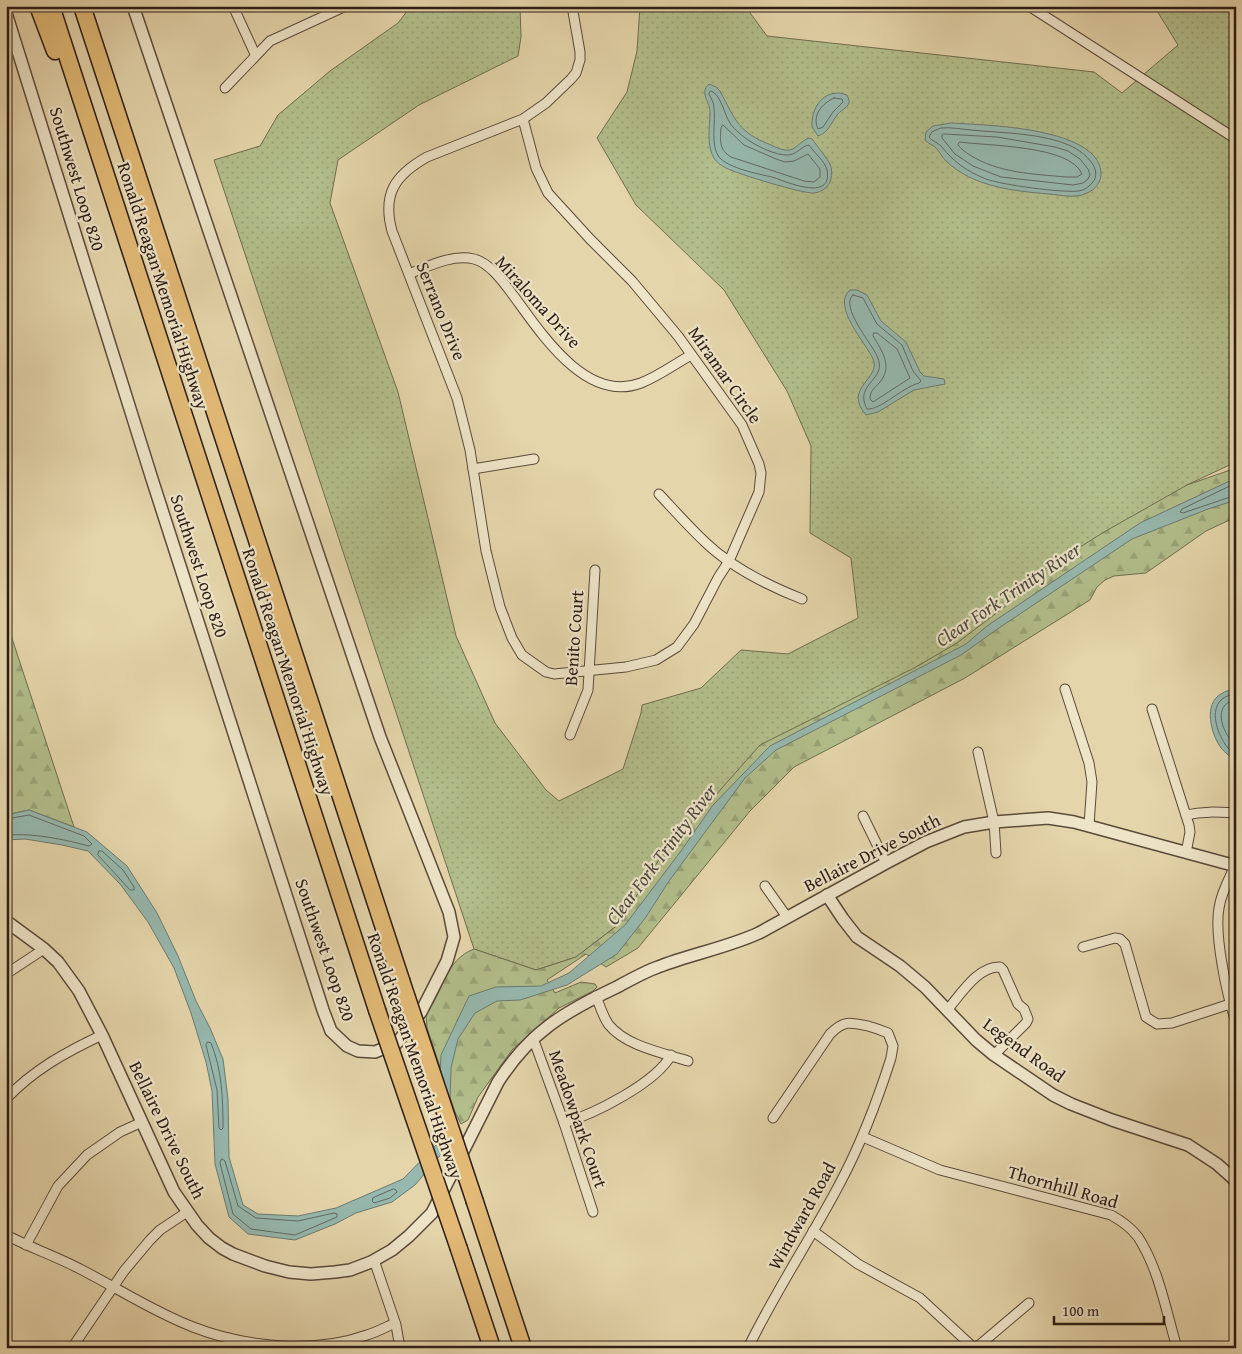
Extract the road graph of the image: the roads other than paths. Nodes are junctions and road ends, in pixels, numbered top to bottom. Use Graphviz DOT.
graph roads {
  1 [pos="38,6"];
  2 [pos="51,6"];
  3 [pos="82,6"];
  4 [pos="133,6"];
  5 [pos="233,6"];
  6 [pos="346,6"];
  7 [pos="572,6"];
  8 [pos="1029,6"];
  9 [pos="6,13"];
  10 [pos="255,54"];
  11 [pos="225,88"];
  12 [pos="523,120"];
  13 [pos="1236,139"];
  14 [pos="121,222"];
  15 [pos="409,274"];
  16 [pos="691,355"];
  17 [pos="534,459"];
  18 [pos="473,469"];
  19 [pos="659,494"];
  20 [pos="730,561"];
  21 [pos="595,570"];
  22 [pos="802,599"];
  23 [pos="590,670"];
  24 [pos="1065,689"];
  25 [pos="1152,709"];
  26 [pos="570,735"];
  27 [pos="978,752"];
  28 [pos="1236,813"];
  29 [pos="1186,815"];
  30 [pos="863,816"];
  31 [pos="994,822"];
  32 [pos="1089,826"];
  33 [pos="996,853"];
  34 [pos="1186,853"];
  35 [pos="886,863"];
  36 [pos="1235,866"];
  37 [pos="764,886"];
  38 [pos="827,895"];
  39 [pos="787,917"];
  40 [pos="6,920"];
  41 [pos="1083,947"];
  42 [pos="44,949"];
  43 [pos="6,974"];
  44 [pos="596,996"];
  45 [pos="1230,1004"];
  46 [pos="948,1009"];
  47 [pos="1236,1022"];
  48 [pos="102,1035"];
  49 [pos="532,1038"];
  50 [pos="671,1055"];
  51 [pos="994,1055"];
  52 [pos="688,1060"];
  53 [pos="6,1099"];
  54 [pos="773,1118"];
  55 [pos="142,1122"];
  56 [pos="564,1123"];
  57 [pos="863,1137"];
  58 [pos="1236,1181"];
  59 [pos="187,1212"];
  60 [pos="593,1212"];
  61 [pos="813,1231"];
  62 [pos="6,1235"];
  63 [pos="26,1245"];
  64 [pos="374,1260"];
  65 [pos="113,1287"];
  66 [pos="1029,1303"];
  67 [pos="395,1323"];
  68 [pos="259,1345"];
  69 [pos="72,1348"];
  70 [pos="400,1348"];
  71 [pos="492,1348"];
  72 [pos="523,1348"];
  73 [pos="748,1348"];
  74 [pos="975,1348"];
  75 [pos="1177,1348"];
  1 -- 14 [label="highway"];
  2 -- 14 [label="highway, Ronald Reagan Memorial Highway"];
  3 -- 72 [label="highway, Ronald Reagan Memorial Highway, bridge"];
  4 -- 9 [label="street, Southwest Loop 820"];
  5 -- 10 [label="street"];
  6 -- 10 [label="street"];
  7 -- 12 [label="street, Serrano Drive"];
  8 -- 13 [label="street"];
  10 -- 11 [label="street"];
  12 -- 15 [label="street, Serrano Drive"];
  12 -- 16 [label="street, Miramar Circle"];
  14 -- 71 [label="highway, Ronald Reagan Memorial Highway, bridge"];
  15 -- 16 [label="street, Miraloma Drive"];
  15 -- 18 [label="street, Serrano Drive"];
  16 -- 20 [label="street, Miramar Circle"];
  17 -- 18 [label="street"];
  18 -- 23 [label="street, Serrano Drive"];
  19 -- 20 [label="street"];
  20 -- 22 [label="street"];
  20 -- 23 [label="street, Miramar Circle"];
  21 -- 23 [label="street, Benito Court"];
  23 -- 26 [label="street, Benito Court"];
  24 -- 32 [label="street"];
  25 -- 29 [label="street"];
  27 -- 31 [label="street"];
  28 -- 29 [label="street"];
  29 -- 34 [label="street"];
  30 -- 35 [label="street"];
  31 -- 32 [label="street, Bellaire Drive South"];
  31 -- 33 [label="street"];
  31 -- 35 [label="street, Bellaire Drive South"];
  32 -- 34 [label="street, Bellaire Drive South"];
  34 -- 36 [label="street, Bellaire Drive South"];
  35 -- 38 [label="street, Bellaire Drive South"];
  36 -- 45 [label="street"];
  37 -- 39 [label="street"];
  38 -- 39 [label="street, Bellaire Drive South"];
  38 -- 46 [label="street, Legend Road"];
  39 -- 44 [label="street, Bellaire Drive South"];
  40 -- 42 [label="street, Bellaire Drive South"];
  41 -- 45 [label="street"];
  42 -- 43 [label="street"];
  42 -- 48 [label="street, Bellaire Drive South"];
  44 -- 49 [label="street, Bellaire Drive South"];
  44 -- 50 [label="street"];
  45 -- 47 [label="street"];
  46 -- 51 [label="street, Legend Road"];
  46 -- 51 [label="street"];
  48 -- 53 [label="street"];
  48 -- 55 [label="street, Bellaire Drive South"];
  49 -- 56 [label="street, Meadowpark Court"];
  49 -- 64 [label="street, Bellaire Drive South"];
  50 -- 52 [label="street"];
  50 -- 56 [label="street"];
  51 -- 58 [label="street, Legend Road"];
  54 -- 57 [label="street, Windward Road"];
  55 -- 59 [label="street, Bellaire Drive South"];
  55 -- 63 [label="street"];
  56 -- 60 [label="street, Meadowpark Court"];
  57 -- 61 [label="street, Windward Road"];
  57 -- 75 [label="street, Thornhill Road"];
  59 -- 64 [label="street, Bellaire Drive South"];
  59 -- 65 [label="street"];
  61 -- 73 [label="street, Windward Road"];
  61 -- 74 [label="street"];
  62 -- 63 [label="street"];
  63 -- 65 [label="street"];
  64 -- 67 [label="street"];
  65 -- 68 [label="street"];
  65 -- 69 [label="street"];
  66 -- 74 [label="street"];
  67 -- 68 [label="street"];
  67 -- 70 [label="street"];
}
